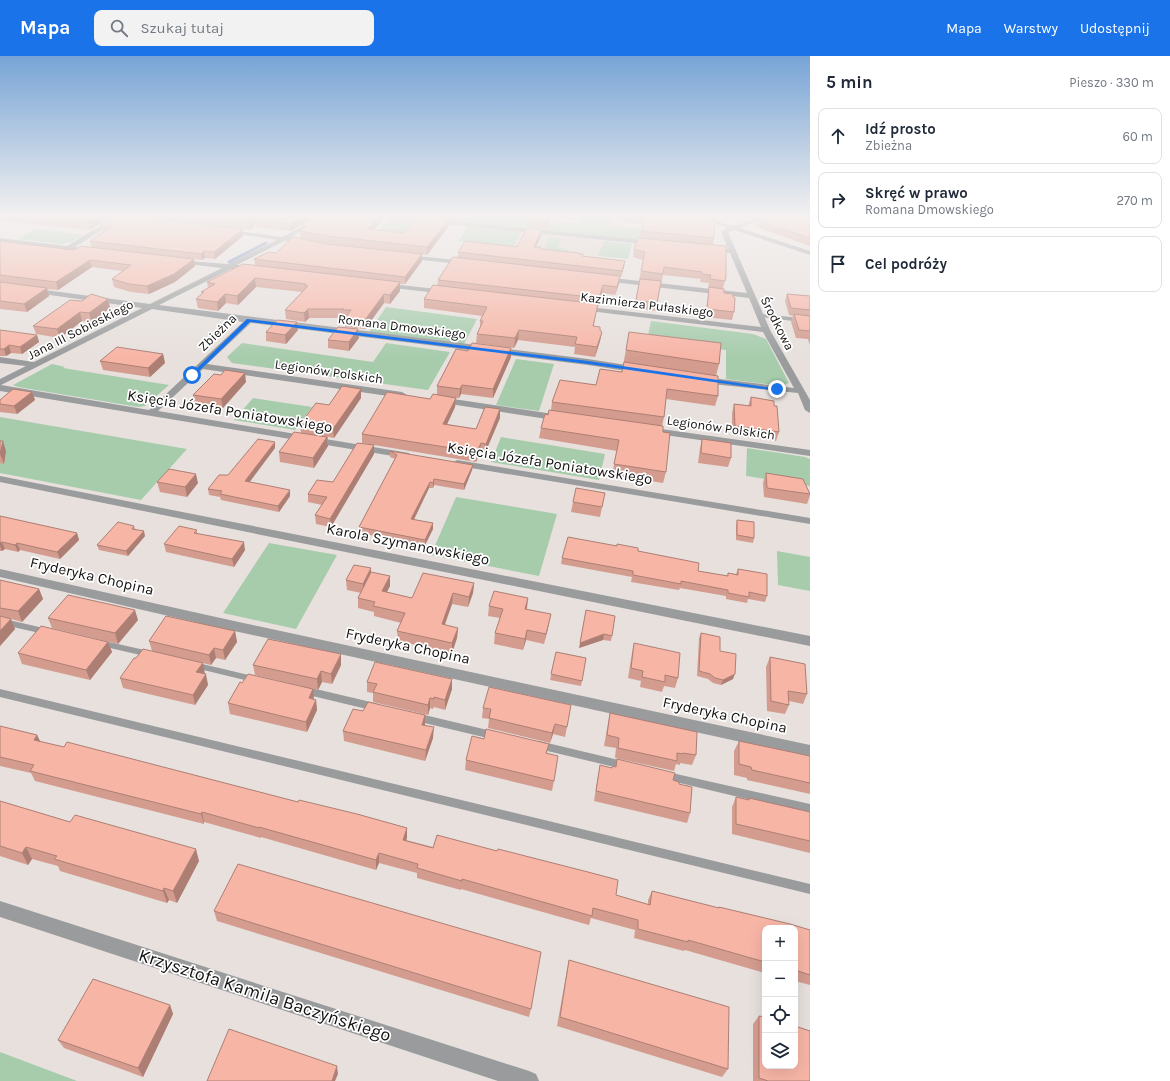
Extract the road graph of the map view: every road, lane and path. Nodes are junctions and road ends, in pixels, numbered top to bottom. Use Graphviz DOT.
graph roads {
  1 [pos="193,263"];
  2 [pos="237,263"];
  3 [pos="462,263"];
  4 [pos="738,263"];
  5 [pos="471,264"];
  6 [pos="229,267"];
  7 [pos="260,270"];
  8 [pos="597,278"];
  9 [pos="378,284"];
  10 [pos="0,286"];
  11 [pos="457,294"];
  12 [pos="751,296"];
  13 [pos="151,306"];
  14 [pos="576,308"];
  15 [pos="761,316"];
  16 [pos="248,320"];
  17 [pos="810,321"];
  18 [pos="766,330"];
  19 [pos="0,360"];
  20 [pos="36,365"];
  21 [pos="201,366"];
  22 [pos="651,372"];
  23 [pos="690,378"];
  24 [pos="0,383"];
  25 [pos="0,388"];
  26 [pos="801,391"];
  27 [pos="415,397"];
  28 [pos="430,399"];
  29 [pos="810,410"];
  30 [pos="151,413"];
  31 [pos="573,419"];
  32 [pos="644,429"];
  33 [pos="810,453"];
  34 [pos="418,457"];
  35 [pos="449,462"];
  36 [pos="0,479"];
  37 [pos="810,521"];
  38 [pos="0,572"];
  39 [pos="0,621"];
  40 [pos="61,634"];
  41 [pos="810,640"];
  42 [pos="91,641"];
  43 [pos="160,657"];
  44 [pos="183,662"];
  45 [pos="268,682"];
  46 [pos="291,688"];
  47 [pos="0,693"];
  48 [pos="384,709"];
  49 [pos="408,715"];
  50 [pos="508,738"];
  51 [pos="531,744"];
  52 [pos="810,751"];
  53 [pos="640,769"];
  54 [pos="655,773"];
  55 [pos="810,809"];
  56 [pos="810,889"];
  57 [pos="0,909"];
  58 [pos="529,1081"];
  1 -- 6 [label="street"];
  2 -- 6 [label="street, Jana III Sobieskiego"];
  3 -- 5 [label="street"];
  4 -- 12 [label="street, Środkowa"];
  6 -- 7 [label="street"];
  6 -- 13 [label="street, Jana III Sobieskiego"];
  8 -- 12 [label="street"];
  9 -- 11 [label="street"];
  10 -- 13 [label="street, Romana Dmowskiego"];
  12 -- 15 [label="street, Środkowa"];
  13 -- 16 [label="street, Romana Dmowskiego"];
  13 -- 20 [label="street, Jana III Sobieskiego"];
  14 -- 18 [label="street, Kazimierza Pułaskiego"];
  15 -- 17 [label="lane"];
  15 -- 18 [label="street, Środkowa"];
  16 -- 21 [label="street, Zbieżna"];
  16 -- 22 [label="street, Romana Dmowskiego"];
  18 -- 26 [label="street, Środkowa"];
  19 -- 20 [label="street"];
  20 -- 24 [label="street, Jana III Sobieskiego"];
  21 -- 27 [label="street, Legionów Polskich"];
  21 -- 30 [label="street, Zbieżna"];
  23 -- 26 [label="street"];
  25 -- 30 [label="street, Księcia Józefa Poniatowskiego"];
  26 -- 29 [label="street, Środkowa"];
  28 -- 31 [label="street"];
  30 -- 34 [label="street, Księcia Józefa Poniatowskiego"];
  32 -- 33 [label="street, Legionów Polskich"];
  35 -- 37 [label="street, Księcia Józefa Poniatowskiego"];
  36 -- 41 [label="street, Karola Szymanowskiego"];
  38 -- 52 [label="street, Fryderyka Chopina"];
  39 -- 40 [label="lane"];
  42 -- 43 [label="lane"];
  44 -- 45 [label="lane"];
  46 -- 48 [label="lane"];
  47 -- 56 [label="lane"];
  49 -- 50 [label="lane"];
  51 -- 53 [label="lane"];
  54 -- 55 [label="lane"];
  57 -- 58 [label="street, Krzysztofa Kamila Baczyńskiego"];
}
